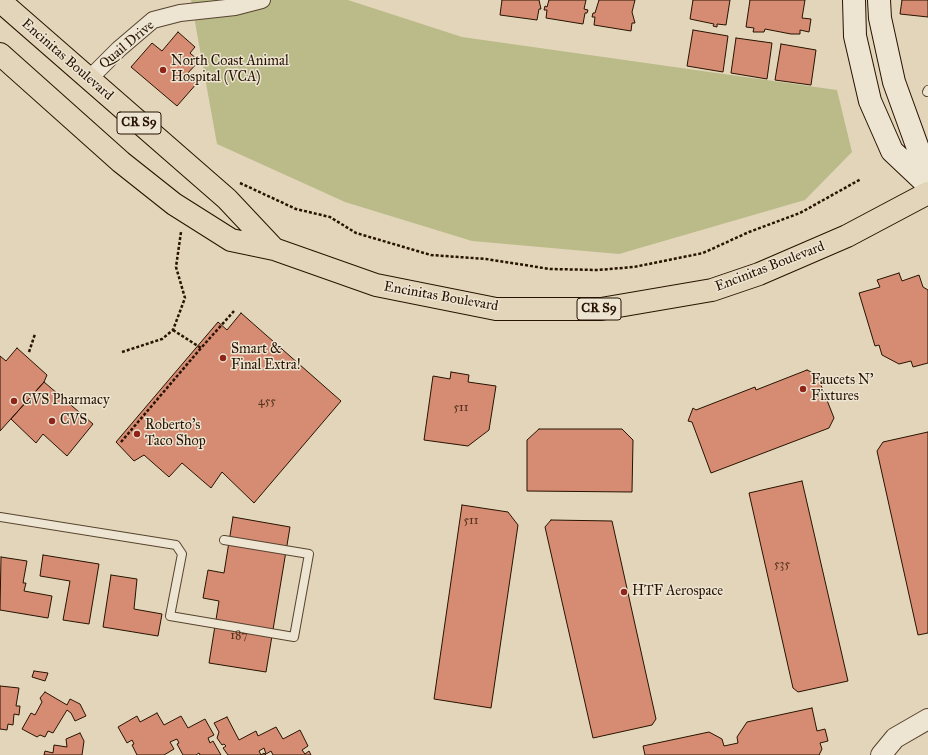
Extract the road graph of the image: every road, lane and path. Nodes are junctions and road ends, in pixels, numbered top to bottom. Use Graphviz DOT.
graph roads {
  1 [pos="262,0"];
  2 [pos="854,0"];
  3 [pos="880,0"];
  4 [pos="0,1"];
  5 [pos="0,54"];
  6 [pos="89,79"];
  7 [pos="928,176"];
  8 [pos="861,179"];
  9 [pos="237,182"];
  10 [pos="928,185"];
  11 [pos="928,193"];
  12 [pos="181,232"];
  13 [pos="274,249"];
  14 [pos="234,311"];
  15 [pos="173,330"];
  16 [pos="35,334"];
  17 [pos="201,348"];
  18 [pos="29,352"];
  19 [pos="122,352"];
  20 [pos="121,442"];
  21 [pos="0,517"];
  22 [pos="224,540"];
  23 [pos="928,719"];
  24 [pos="881,755"];
  1 -- 6 [label="street, Quail Drive"];
  2 -- 10 [label="main road"];
  3 -- 7 [label="main road"];
  4 -- 6 [label="main road, Encinitas Boulevard / CR S9"];
  5 -- 13 [label="main road, Encinitas Boulevard / CR S9"];
  6 -- 13 [label="main road, Encinitas Boulevard / CR S9"];
  8 -- 9 [label="path"];
  11 -- 13 [label="main road, Encinitas Boulevard / CR S9"];
  12 -- 15 [label="path"];
  14 -- 17 [label="path"];
  15 -- 17 [label="path"];
  15 -- 19 [label="path"];
  16 -- 18 [label="path"];
  17 -- 20 [label="path"];
  21 -- 22 [label="lane"];
  23 -- 24 [label="street"];
}
